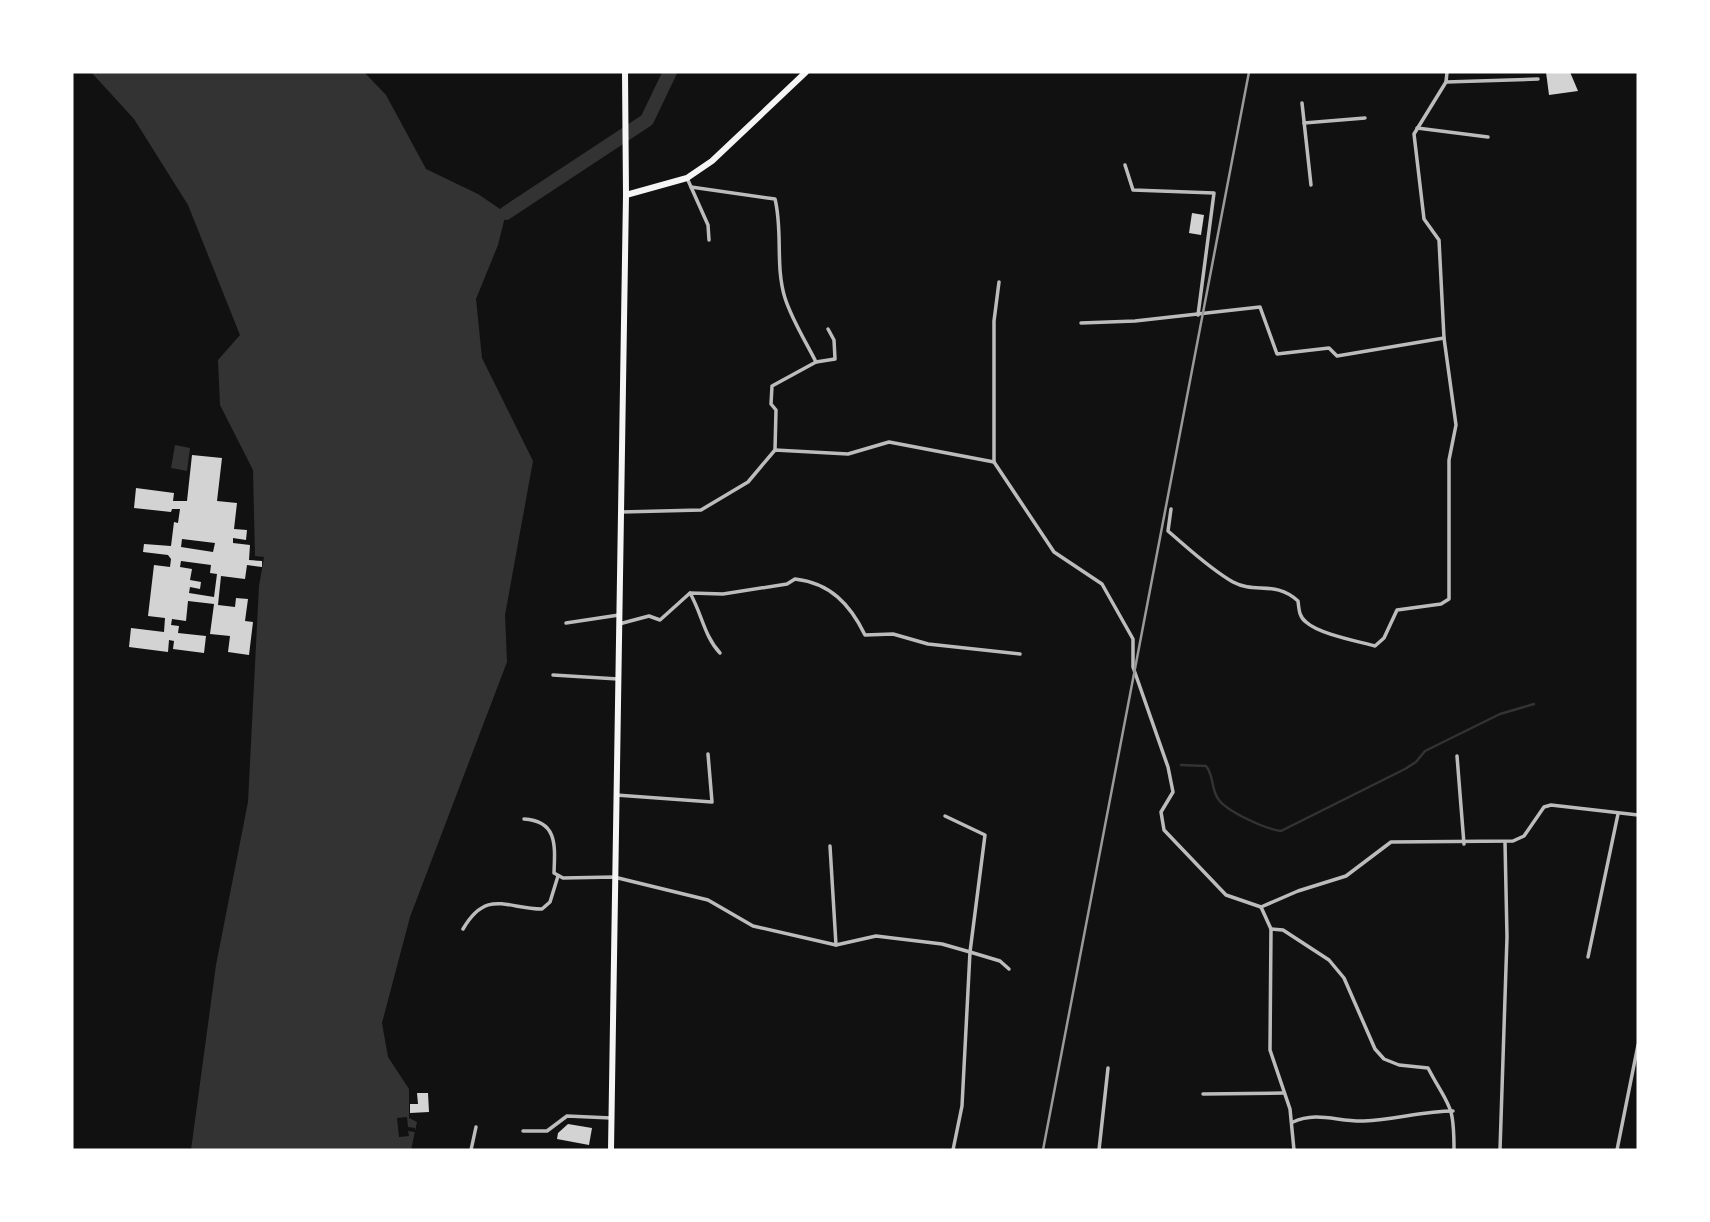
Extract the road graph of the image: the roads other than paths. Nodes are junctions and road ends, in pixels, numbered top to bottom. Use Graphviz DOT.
graph roads {
  1 [pos="625,72"];
  2 [pos="806,72"];
  3 [pos="1447,72"];
  4 [pos="1538,79"];
  5 [pos="1446,82"];
  6 [pos="1301,103"];
  7 [pos="1365,118"];
  8 [pos="1304,123"];
  9 [pos="1417,128"];
  10 [pos="1488,137"];
  11 [pos="1125,165"];
  12 [pos="687,178"];
  13 [pos="1311,185"];
  14 [pos="691,187"];
  15 [pos="626,195"];
  16 [pos="709,240"];
  17 [pos="999,282"];
  18 [pos="1198,315"];
  19 [pos="1081,323"];
  20 [pos="828,329"];
  21 [pos="1444,338"];
  22 [pos="816,362"];
  23 [pos="775,450"];
  24 [pos="994,462"];
  25 [pos="1171,509"];
  26 [pos="621,512"];
  27 [pos="690,593"];
  28 [pos="619,615"];
  29 [pos="566,623"];
  30 [pos="619,624"];
  31 [pos="720,653"];
  32 [pos="1020,654"];
  33 [pos="553,674"];
  34 [pos="618,679"];
  35 [pos="708,754"];
  36 [pos="1457,756"];
  37 [pos="615,795"];
  38 [pos="1618,814"];
  39 [pos="1638,815"];
  40 [pos="945,816"];
  41 [pos="524,819"];
  42 [pos="1506,842"];
  43 [pos="1464,844"];
  44 [pos="830,846"];
  45 [pos="558,876"];
  46 [pos="614,877"];
  47 [pos="1261,907"];
  48 [pos="463,929"];
  49 [pos="1271,929"];
  50 [pos="836,945"];
  51 [pos="970,952"];
  52 [pos="1588,957"];
  53 [pos="1009,969"];
  54 [pos="1638,1045"];
  55 [pos="1108,1068"];
  56 [pos="1283,1093"];
  57 [pos="1203,1094"];
  58 [pos="1453,1111"];
  59 [pos="611,1118"];
  60 [pos="1293,1122"];
  61 [pos="476,1127"];
  62 [pos="523,1131"];
  63 [pos="471,1150"];
  64 [pos="611,1150"];
  65 [pos="953,1150"];
  66 [pos="1099,1150"];
  67 [pos="1294,1150"];
  68 [pos="1454,1150"];
  69 [pos="1500,1150"];
  70 [pos="1617,1150"];
  1 -- 15 [label="main road"];
  2 -- 12 [label="main road"];
  3 -- 5 [label="street"];
  4 -- 5 [label="street"];
  5 -- 9 [label="street"];
  6 -- 8 [label="street"];
  7 -- 8 [label="street"];
  8 -- 13 [label="street"];
  9 -- 10 [label="street"];
  9 -- 21 [label="street"];
  11 -- 18 [label="street"];
  12 -- 14 [label="street"];
  12 -- 15 [label="main road"];
  14 -- 16 [label="street"];
  14 -- 22 [label="street"];
  15 -- 26 [label="main road"];
  17 -- 24 [label="street"];
  18 -- 19 [label="street"];
  18 -- 21 [label="street"];
  20 -- 22 [label="street"];
  21 -- 25 [label="street"];
  22 -- 23 [label="street"];
  23 -- 24 [label="street"];
  23 -- 26 [label="street"];
  24 -- 47 [label="street"];
  26 -- 28 [label="main road"];
  27 -- 30 [label="street"];
  27 -- 31 [label="street"];
  27 -- 32 [label="street"];
  28 -- 29 [label="street"];
  28 -- 30 [label="main road"];
  30 -- 34 [label="main road"];
  33 -- 34 [label="street"];
  34 -- 37 [label="main road"];
  35 -- 37 [label="street"];
  36 -- 43 [label="street"];
  37 -- 46 [label="main road"];
  38 -- 39 [label="street"];
  38 -- 42 [label="street"];
  38 -- 52 [label="street"];
  40 -- 51 [label="street"];
  41 -- 45 [label="street"];
  42 -- 43 [label="street"];
  42 -- 69 [label="street"];
  43 -- 47 [label="street"];
  44 -- 50 [label="street"];
  45 -- 46 [label="street"];
  45 -- 48 [label="street"];
  46 -- 50 [label="street"];
  46 -- 59 [label="main road"];
  47 -- 49 [label="street"];
  49 -- 56 [label="street"];
  49 -- 58 [label="street"];
  50 -- 51 [label="street"];
  51 -- 53 [label="street"];
  51 -- 65 [label="street"];
  54 -- 70 [label="street"];
  55 -- 66 [label="street"];
  56 -- 57 [label="street"];
  56 -- 60 [label="street"];
  58 -- 60 [label="street"];
  58 -- 68 [label="street"];
  59 -- 62 [label="street"];
  59 -- 64 [label="main road"];
  60 -- 67 [label="street"];
  61 -- 63 [label="street"];
}
